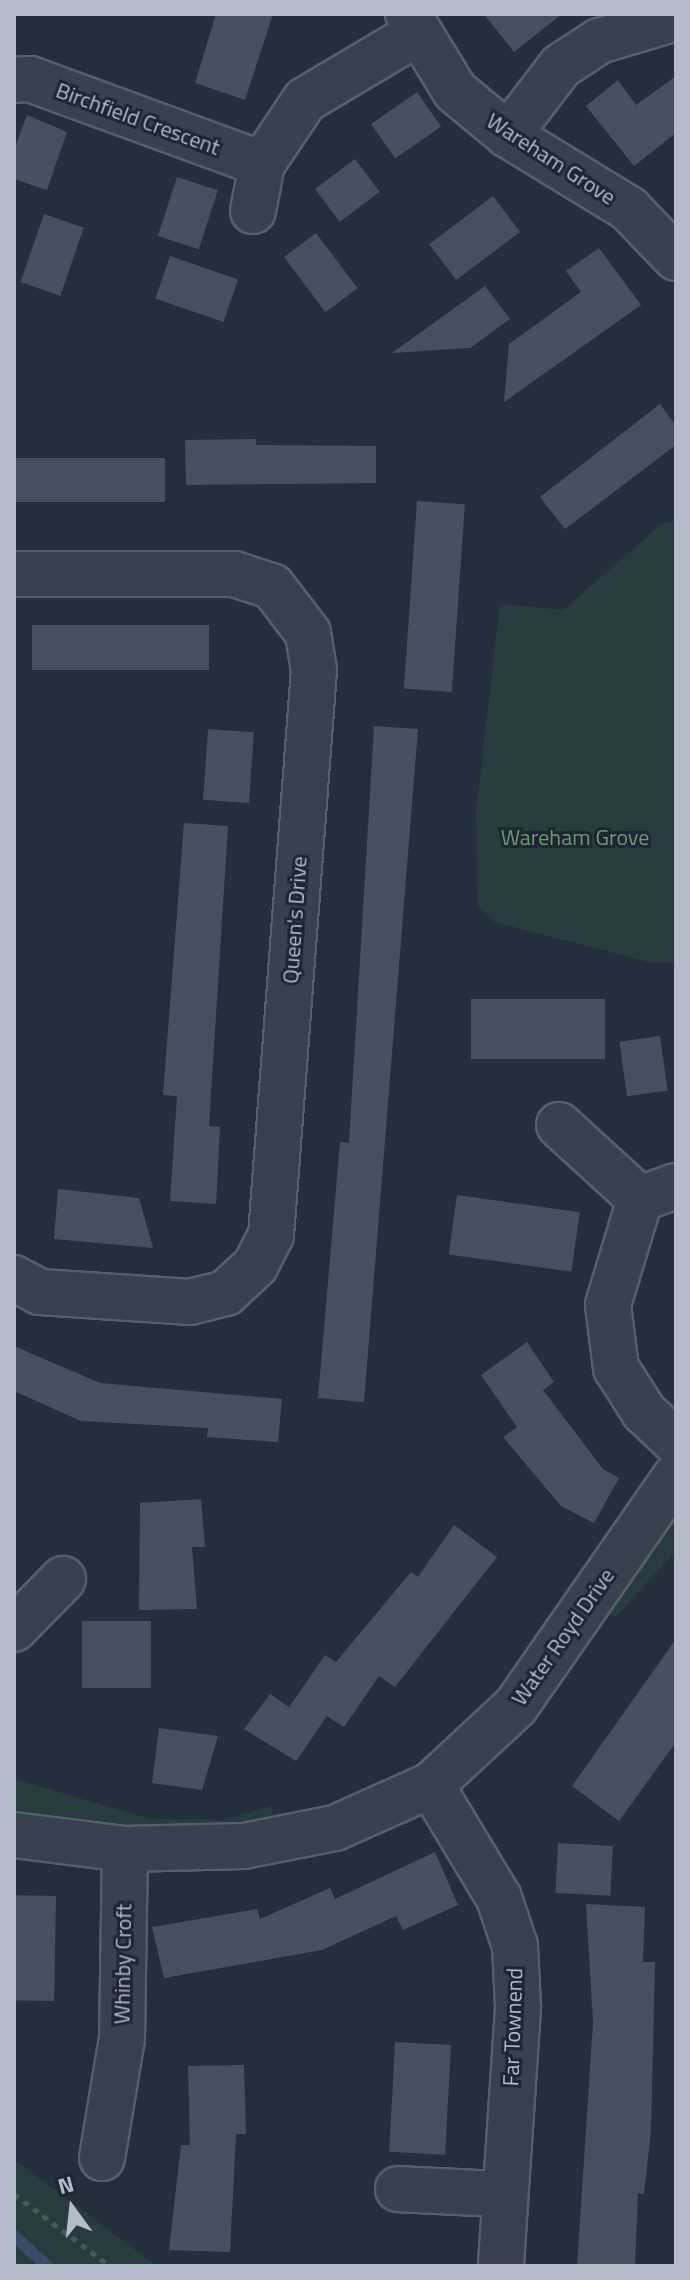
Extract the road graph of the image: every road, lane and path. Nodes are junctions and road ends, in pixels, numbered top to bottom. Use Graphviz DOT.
graph roads {
  1 [pos="676,18"];
  2 [pos="412,24"];
  3 [pos="14,80"];
  4 [pos="508,135"];
  5 [pos="262,164"];
  6 [pos="253,211"];
  7 [pos="676,258"];
  8 [pos="14,574"];
  9 [pos="559,1125"];
  10 [pos="658,1193"];
  11 [pos="14,1278"];
  12 [pos="676,1442"];
  13 [pos="676,1476"];
  14 [pos="63,1579"];
  15 [pos="14,1629"];
  16 [pos="431,1785"];
  17 [pos="14,1835"];
  18 [pos="125,1849"];
  19 [pos="102,2158"];
  20 [pos="398,2189"];
  21 [pos="14,2194"];
  22 [pos="502,2194"];
  23 [pos="110,2266"];
  24 [pos="501,2266"];
  1 -- 4 [label="street"];
  2 -- 4 [label="street, Wareham Grove"];
  2 -- 5 [label="street"];
  3 -- 5 [label="street, Birchfield Crescent"];
  4 -- 7 [label="street, Wareham Grove"];
  5 -- 6 [label="street"];
  8 -- 11 [label="street, Queen's Drive"];
  9 -- 10 [label="street"];
  10 -- 12 [label="street"];
  13 -- 16 [label="street, Water Royd Drive"];
  14 -- 15 [label="street"];
  16 -- 18 [label="street, Water Royd Drive"];
  16 -- 22 [label="street, Far Townend"];
  17 -- 18 [label="street, Water Royd Drive"];
  18 -- 19 [label="street, Whinby Croft"];
  20 -- 22 [label="street"];
  21 -- 23 [label="path"];
  22 -- 24 [label="street, Far Townend"];
}
